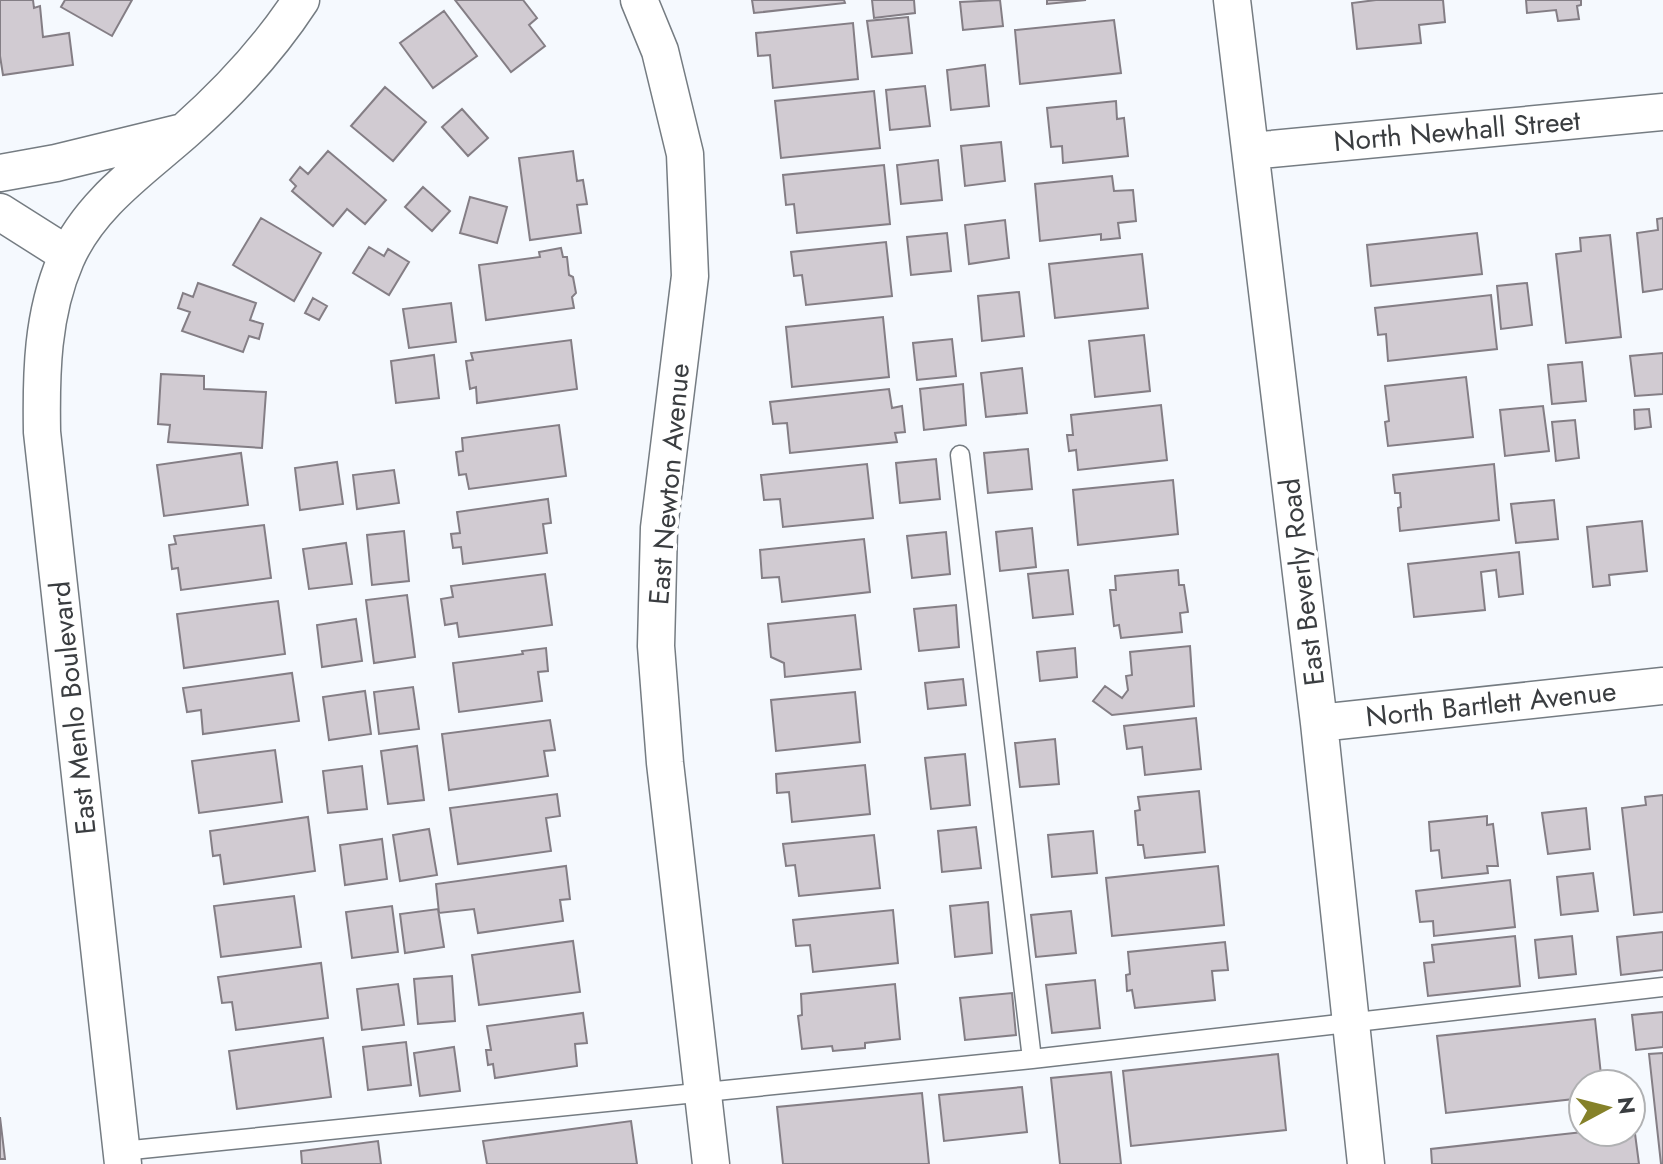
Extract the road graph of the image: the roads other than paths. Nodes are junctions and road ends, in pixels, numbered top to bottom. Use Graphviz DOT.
graph roads {
  1 [pos="301,0"];
  2 [pos="639,0"];
  3 [pos="1232,0"];
  4 [pos="1663,112"];
  5 [pos="184,131"];
  6 [pos="1251,151"];
  7 [pos="0,173"];
  8 [pos="0,212"];
  9 [pos="68,255"];
  10 [pos="960,455"];
  11 [pos="1663,686"];
  12 [pos="1319,723"];
  13 [pos="1663,987"];
  14 [pos="1351,1021"];
  15 [pos="1032,1059"];
  16 [pos="704,1094"];
  17 [pos="123,1158"];
  18 [pos="711,1164"];
  19 [pos="1366,1164"];
  1 -- 5 [label="street, East Menlo Boulevard"];
  2 -- 16 [label="street, East Newton Avenue"];
  3 -- 6 [label="street, East Beverly Road"];
  4 -- 6 [label="street, North Newhall Street"];
  5 -- 7 [label="street"];
  5 -- 9 [label="street, East Menlo Boulevard"];
  6 -- 12 [label="street, East Beverly Road"];
  8 -- 9 [label="street"];
  9 -- 17 [label="street, East Menlo Boulevard"];
  10 -- 15 [label="lane"];
  11 -- 12 [label="street, North Bartlett Avenue"];
  12 -- 14 [label="street, East Beverly Road"];
  13 -- 14 [label="lane"];
  14 -- 15 [label="lane"];
  14 -- 19 [label="street, East Beverly Road"];
  15 -- 16 [label="lane"];
  16 -- 17 [label="lane"];
  16 -- 18 [label="street, East Newton Avenue"];
}
